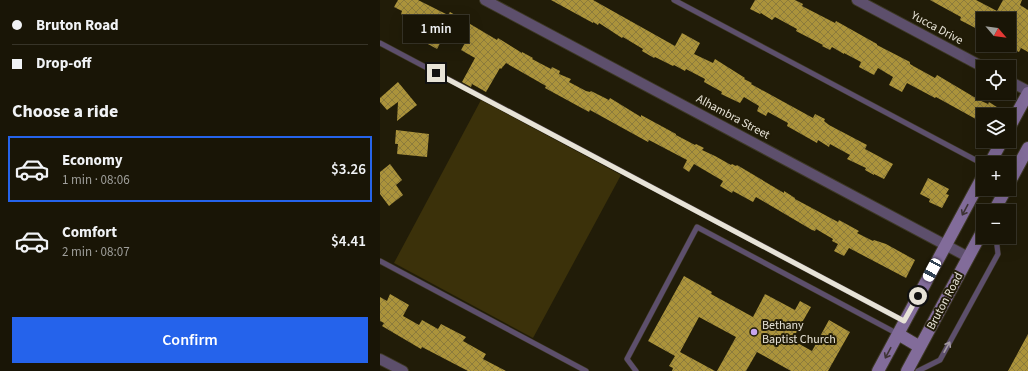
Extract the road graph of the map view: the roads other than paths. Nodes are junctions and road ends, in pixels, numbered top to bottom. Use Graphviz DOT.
graph roads {
  1 [pos="485,0"];
  2 [pos="674,0"];
  3 [pos="857,0"];
  4 [pos="380,43"];
  5 [pos="976,63"];
  6 [pos="1016,84"];
  7 [pos="1028,92"];
  8 [pos="1016,115"];
  9 [pos="1028,149"];
  10 [pos="976,160"];
  11 [pos="1016,170"];
  12 [pos="976,189"];
  13 [pos="976,243"];
  14 [pos="997,244"];
  15 [pos="946,245"];
  16 [pos="968,257"];
  17 [pos="380,261"];
  18 [pos="904,321"];
  19 [pos="898,334"];
  20 [pos="920,347"];
  21 [pos="380,359"];
  22 [pos="403,371"];
  23 [pos="586,371"];
  24 [pos="636,371"];
  25 [pos="878,371"];
  26 [pos="907,371"];
  27 [pos="918,371"];
  1 -- 15 [label="street, Alhambra Street"];
  2 -- 10 [label="lane"];
  3 -- 5 [label="street, Yucca Drive"];
  4 -- 18 [label="lane"];
  6 -- 7 [label="street"];
  7 -- 8 [label="main road"];
  9 -- 11 [label="main road"];
  12 -- 15 [label="main road, one-way"];
  13 -- 16 [label="main road, Bruton Road"];
  27 -- 14 [label="lane, one-way"];
  15 -- 16 [label="street, Alhambra Street"];
  15 -- 18 [label="main road"];
  16 -- 20 [label="main road, Bruton Road"];
  17 -- 23 [label="lane"];
  18 -- 19 [label="main road"];
  19 -- 20 [label="main road"];
  19 -- 24 [label="lane"];
  19 -- 25 [label="main road, one-way"];
  20 -- 26 [label="main road, Bruton Road"];
  21 -- 22 [label="street"];
}
